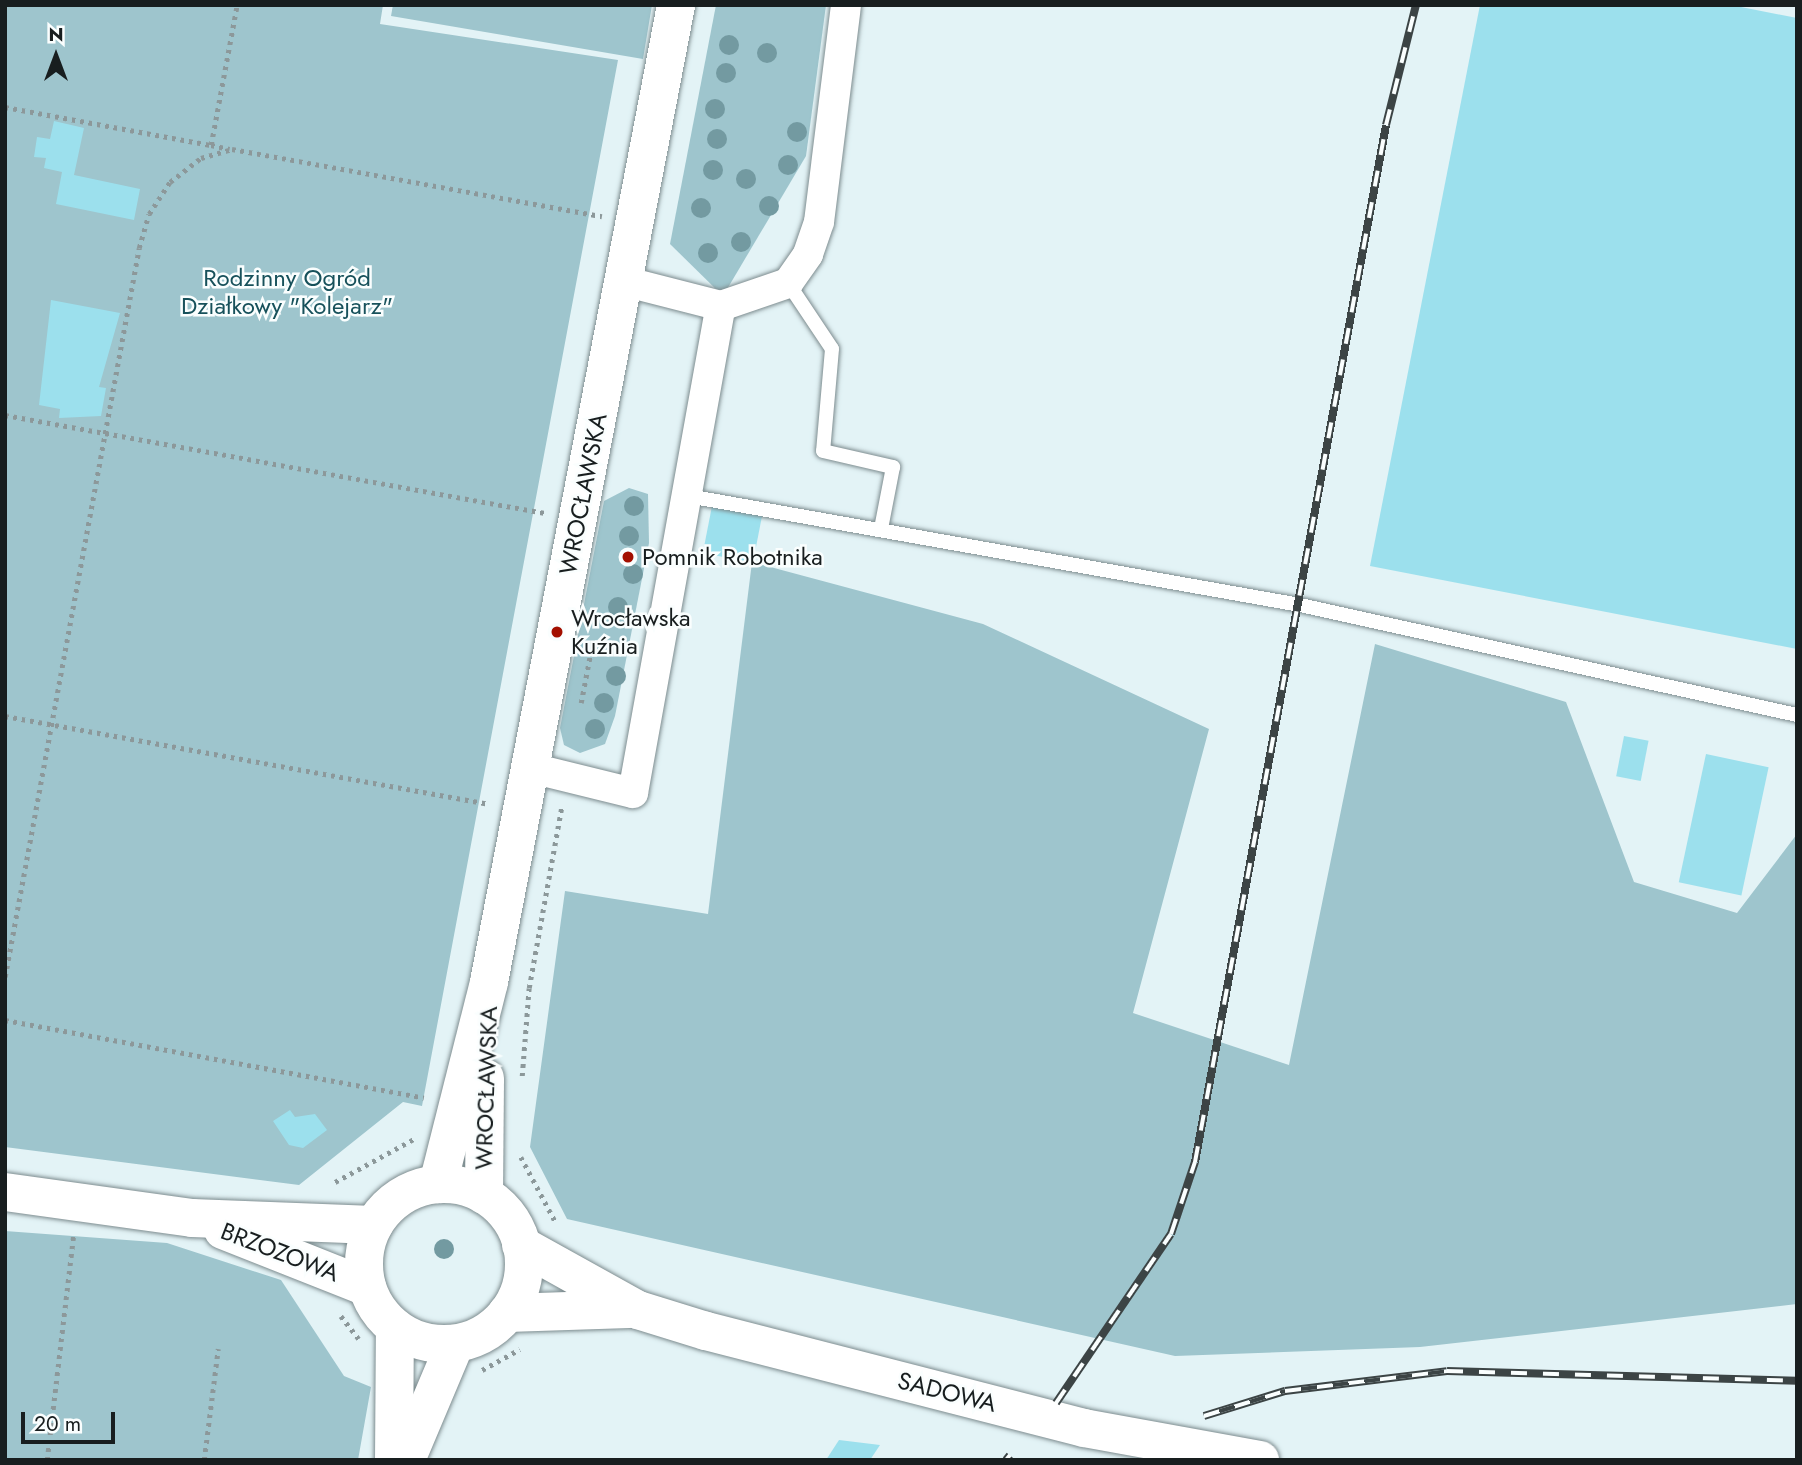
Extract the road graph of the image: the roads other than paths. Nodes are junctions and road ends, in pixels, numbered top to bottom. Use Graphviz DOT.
graph roads {
  1 [pos="676,5"];
  2 [pos="846,5"];
  3 [pos="623,281"];
  4 [pos="788,283"];
  5 [pos="721,306"];
  6 [pos="688,496"];
  7 [pos="881,529"];
  8 [pos="1797,715"];
  9 [pos="549,772"];
  10 [pos="489,982"];
  11 [pos="438,1184"];
  12 [pos="5,1192"];
  13 [pos="484,1195"];
  14 [pos="192,1218"];
  15 [pos="374,1225"];
  16 [pos="522,1245"];
  17 [pos="367,1287"];
  18 [pos="638,1310"];
  19 [pos="507,1313"];
  20 [pos="379,1336"];
  21 [pos="466,1358"];
  22 [pos="394,1460"];
  23 [pos="406,1460"];
  24 [pos="1260,1460"];
  1 -- 3 [label="main road, WROCŁAWSKA"];
  2 -- 4 [label="street"];
  3 -- 5 [label="street"];
  3 -- 9 [label="main road, WROCŁAWSKA"];
  4 -- 5 [label="street"];
  4 -- 7 [label="lane"];
  5 -- 6 [label="street"];
  6 -- 7 [label="lane"];
  6 -- 9 [label="street"];
  7 -- 8 [label="lane"];
  9 -- 10 [label="main road, WROCŁAWSKA"];
  10 -- 11 [label="main road, WROCŁAWSKA"];
  10 -- 13 [label="main road, WROCŁAWSKA"];
  11 -- 13 [label="main road"];
  11 -- 15 [label="main road"];
  12 -- 14 [label="main road, BRZOZOWA"];
  13 -- 16 [label="main road"];
  14 -- 15 [label="main road, BRZOZOWA"];
  14 -- 17 [label="main road, BRZOZOWA"];
  15 -- 17 [label="main road"];
  16 -- 18 [label="main road, SADOWA"];
  16 -- 19 [label="main road"];
  17 -- 20 [label="main road"];
  18 -- 19 [label="main road, SADOWA"];
  18 -- 24 [label="main road, SADOWA"];
  19 -- 21 [label="main road"];
  20 -- 21 [label="main road"];
  20 -- 22 [label="main road"];
  21 -- 23 [label="main road"];
}
